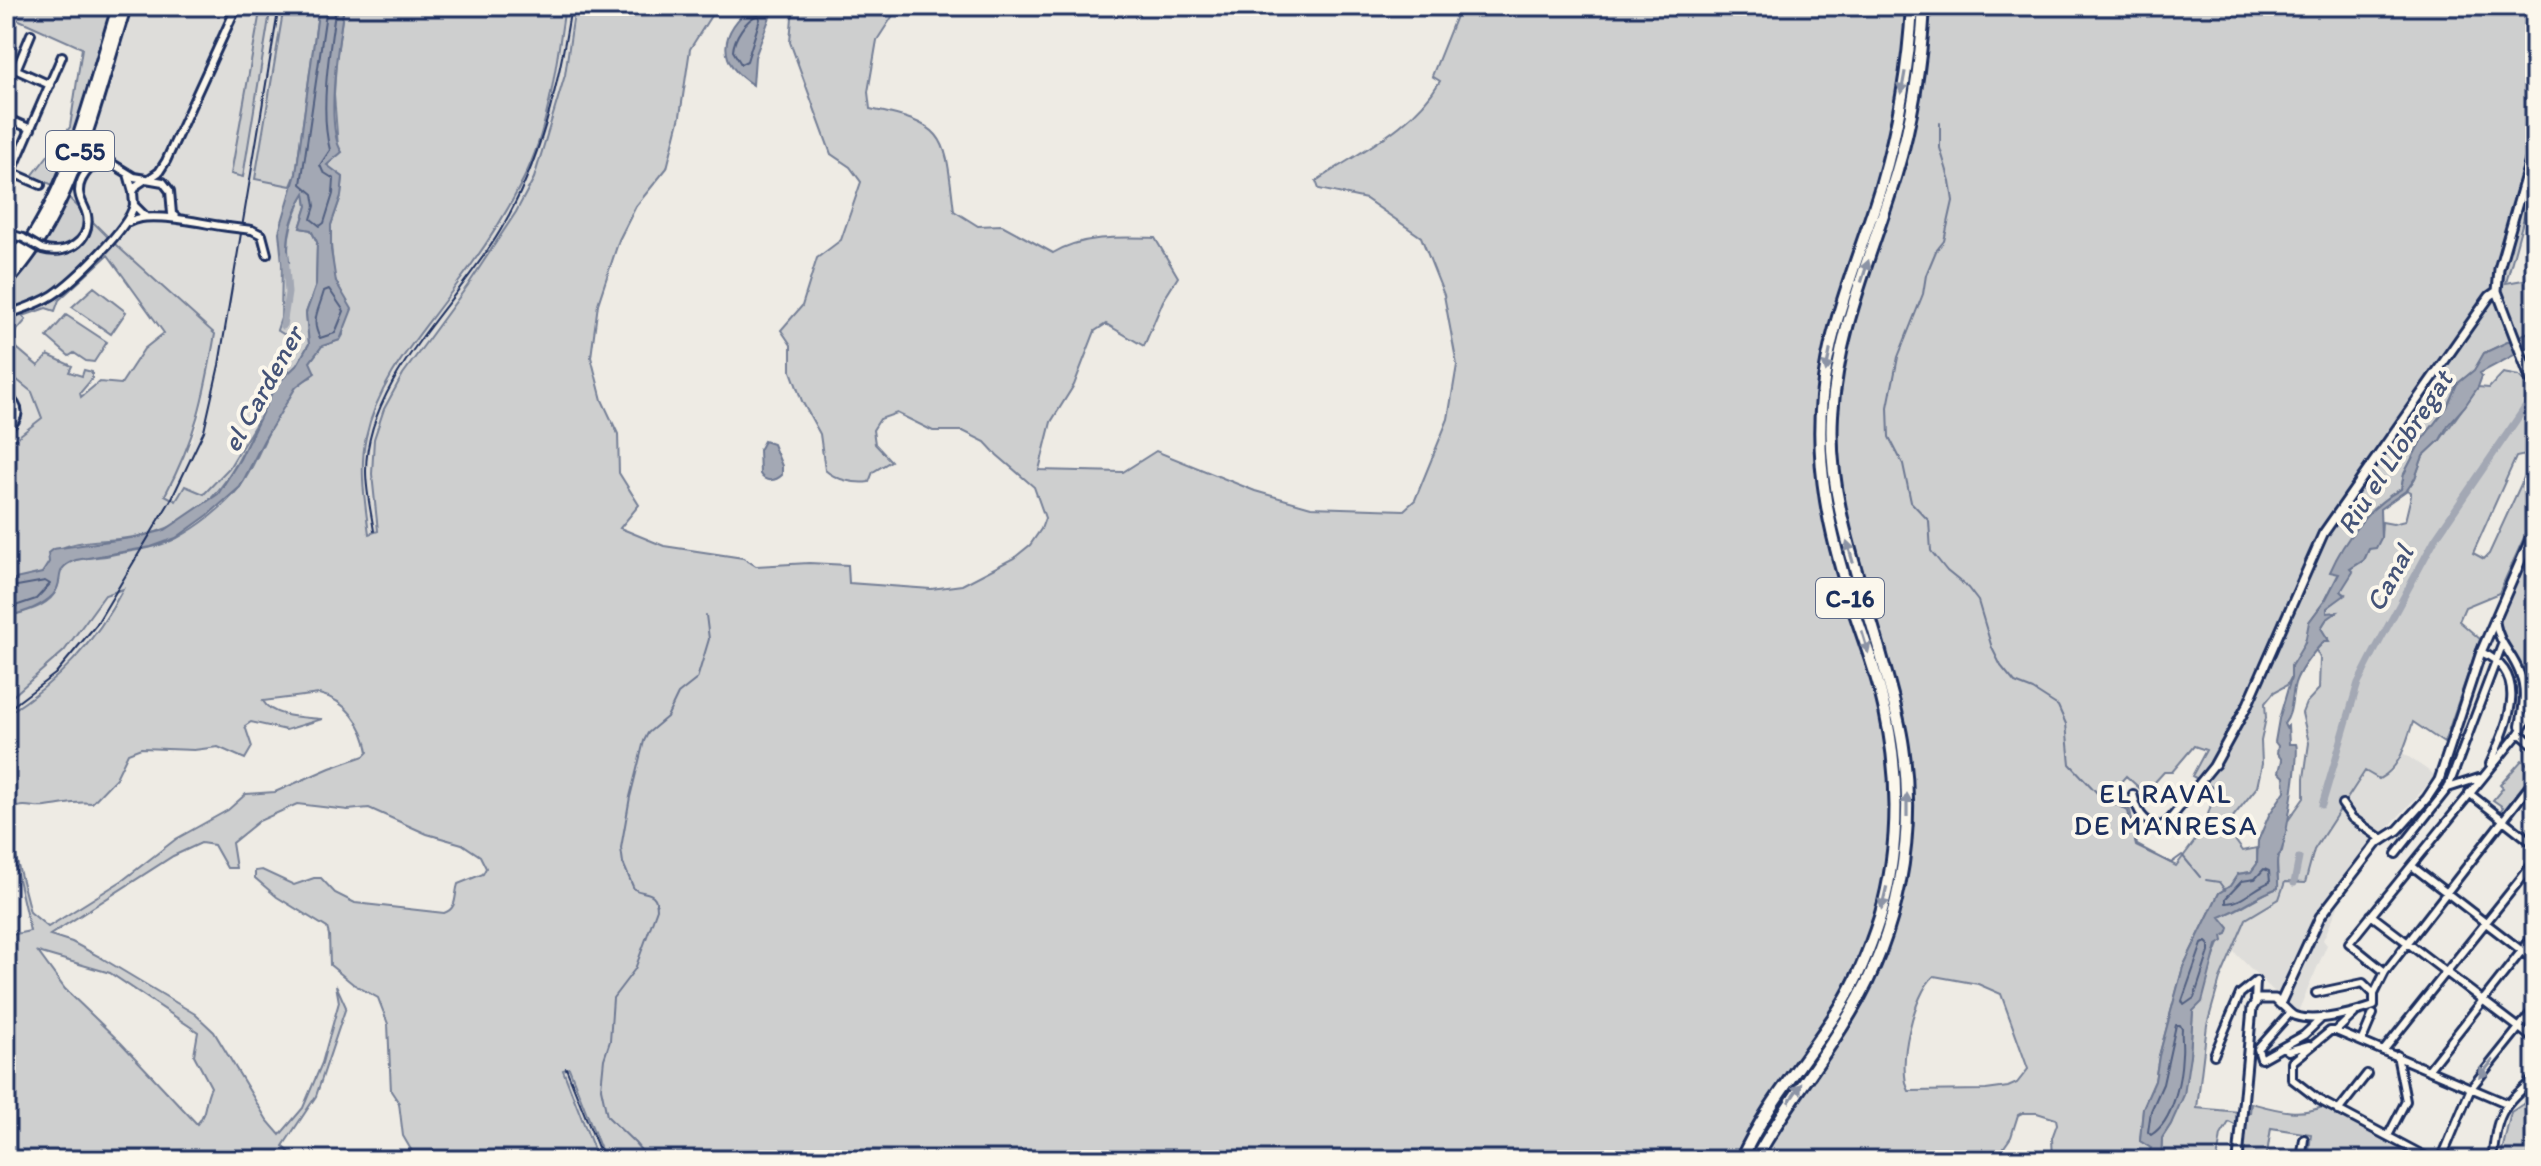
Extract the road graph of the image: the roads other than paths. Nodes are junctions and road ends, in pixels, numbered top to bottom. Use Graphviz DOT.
graph roads {
  1 [pos="118,6"];
  2 [pos="126,6"];
  3 [pos="237,6"];
  4 [pos="1912,6"];
  5 [pos="1924,6"];
  6 [pos="31,34"];
  7 [pos="62,56"];
  8 [pos="6,65"];
  9 [pos="16,70"];
  10 [pos="50,85"];
  11 [pos="6,118"];
  12 [pos="31,129"];
  13 [pos="2535,143"];
  14 [pos="166,161"];
  15 [pos="9,171"];
  16 [pos="126,171"];
  17 [pos="148,179"];
  18 [pos="165,184"];
  19 [pos="6,185"];
  20 [pos="41,185"];
  21 [pos="133,192"];
  22 [pos="170,203"];
  23 [pos="134,205"];
  24 [pos="146,216"];
  25 [pos="157,216"];
  26 [pos="184,222"];
  27 [pos="126,224"];
  28 [pos="6,233"];
  29 [pos="26,240"];
  30 [pos="267,254"];
  31 [pos="6,260"];
  32 [pos="6,272"];
  33 [pos="6,283"];
  34 [pos="2498,293"];
  35 [pos="6,315"];
  36 [pos="2535,391"];
  37 [pos="6,395"];
  38 [pos="6,430"];
  39 [pos="2535,528"];
  40 [pos="2494,617"];
  41 [pos="2486,639"];
  42 [pos="2502,645"];
  43 [pos="2481,652"];
  44 [pos="2495,658"];
  45 [pos="2535,706"];
  46 [pos="2519,733"];
  47 [pos="2535,746"];
  48 [pos="2215,764"];
  49 [pos="2487,771"];
  50 [pos="2481,777"];
  51 [pos="2535,779"];
  52 [pos="2448,788"];
  53 [pos="2469,793"];
  54 [pos="2133,794"];
  55 [pos="2342,804"];
  56 [pos="2503,820"];
  57 [pos="2383,840"];
  58 [pos="2535,845"];
  59 [pos="2396,854"];
  60 [pos="2535,861"];
  61 [pos="2412,866"];
  62 [pos="2447,893"];
  63 [pos="2371,915"];
  64 [pos="2486,923"];
  65 [pos="2535,934"];
  66 [pos="2408,943"];
  67 [pos="2522,951"];
  68 [pos="2535,961"];
  69 [pos="2385,972"];
  70 [pos="2446,972"];
  71 [pos="2316,993"];
  72 [pos="2374,994"];
  73 [pos="2481,1000"];
  74 [pos="2255,1004"];
  75 [pos="2280,1004"];
  76 [pos="2535,1008"];
  77 [pos="2374,1010"];
  78 [pos="2290,1013"];
  79 [pos="2355,1013"];
  80 [pos="2323,1017"];
  81 [pos="2519,1028"];
  82 [pos="2336,1031"];
  83 [pos="2362,1040"];
  84 [pos="2535,1040"];
  85 [pos="2312,1046"];
  86 [pos="2283,1047"];
  87 [pos="2384,1050"];
  88 [pos="2214,1055"];
  89 [pos="2397,1055"];
  90 [pos="2429,1069"];
  91 [pos="2367,1074"];
  92 [pos="2535,1078"];
  93 [pos="2471,1088"];
  94 [pos="2506,1103"];
  95 [pos="2338,1111"];
  96 [pos="2388,1136"];
  97 [pos="2304,1139"];
  98 [pos="1741,1160"];
  99 [pos="1755,1160"];
  100 [pos="2238,1160"];
  101 [pos="2301,1160"];
  102 [pos="2432,1160"];
  103 [pos="2441,1160"];
  104 [pos="2492,1160"];
  1 -- 29 [label="highway, C-55"];
  2 -- 33 [label="highway, C-55"];
  3 -- 14 [label="street"];
  4 -- 98 [label="highway, C-16, one-way"];
  99 -- 5 [label="highway, C-16, one-way"];
  6 -- 9 [label="street"];
  7 -- 10 [label="street"];
  8 -- 9 [label="street"];
  9 -- 10 [label="street"];
  10 -- 12 [label="street"];
  11 -- 12 [label="street"];
  12 -- 15 [label="street"];
  13 -- 34 [label="street"];
  14 -- 17 [label="street"];
  14 -- 18 [label="street"];
  15 -- 19 [label="street"];
  15 -- 20 [label="street"];
  16 -- 17 [label="street"];
  16 -- 21 [label="street"];
  16 -- 29 [label="street, bridge"];
  17 -- 18 [label="street"];
  17 -- 21 [label="street"];
  18 -- 22 [label="street"];
  21 -- 23 [label="street"];
  22 -- 25 [label="street"];
  22 -- 26 [label="street"];
  23 -- 24 [label="street"];
  23 -- 27 [label="street"];
  24 -- 25 [label="street"];
  24 -- 27 [label="street"];
  25 -- 26 [label="street"];
  26 -- 30 [label="street, bridge"];
  27 -- 35 [label="street"];
  28 -- 29 [label="street"];
  29 -- 31 [label="highway"];
  29 -- 32 [label="highway, C-55"];
  34 -- 36 [label="street"];
  34 -- 48 [label="street"];
  37 -- 38 [label="street"];
  39 -- 40 [label="street"];
  40 -- 41 [label="street"];
  40 -- 42 [label="street"];
  41 -- 42 [label="street"];
  41 -- 43 [label="street"];
  42 -- 44 [label="street"];
  42 -- 46 [label="street"];
  43 -- 44 [label="street"];
  43 -- 57 [label="street"];
  44 -- 49 [label="street"];
  44 -- 52 [label="street"];
  45 -- 46 [label="street"];
  46 -- 47 [label="street"];
  46 -- 49 [label="street"];
  48 -- 54 [label="street"];
  49 -- 50 [label="street"];
  50 -- 52 [label="street"];
  50 -- 53 [label="street"];
  51 -- 56 [label="street"];
  52 -- 59 [label="street"];
  53 -- 56 [label="street"];
  53 -- 61 [label="street"];
  55 -- 57 [label="street"];
  56 -- 58 [label="street"];
  56 -- 62 [label="street"];
  57 -- 75 [label="street"];
  60 -- 64 [label="street"];
  61 -- 62 [label="street"];
  61 -- 63 [label="street"];
  62 -- 64 [label="street"];
  62 -- 66 [label="street"];
  63 -- 66 [label="street"];
  63 -- 69 [label="street"];
  64 -- 67 [label="street"];
  64 -- 70 [label="street"];
  65 -- 67 [label="street"];
  66 -- 69 [label="street"];
  66 -- 70 [label="street"];
  67 -- 68 [label="street"];
  67 -- 73 [label="street"];
  69 -- 72 [label="street"];
  70 -- 73 [label="street"];
  70 -- 87 [label="street"];
  71 -- 72 [label="street"];
  72 -- 77 [label="street"];
  73 -- 81 [label="street"];
  73 -- 90 [label="street"];
  74 -- 75 [label="street"];
  74 -- 88 [label="street"];
  74 -- 100 [label="street"];
  75 -- 78 [label="street"];
  76 -- 81 [label="street"];
  77 -- 79 [label="street"];
  77 -- 83 [label="street"];
  78 -- 80 [label="street"];
  78 -- 86 [label="street"];
  79 -- 80 [label="street"];
  79 -- 82 [label="street"];
  80 -- 86 [label="street"];
  81 -- 84 [label="street"];
  81 -- 93 [label="street, one-way"];
  82 -- 83 [label="street"];
  82 -- 85 [label="street"];
  83 -- 87 [label="street"];
  85 -- 86 [label="street"];
  85 -- 95 [label="street"];
  87 -- 89 [label="street"];
  89 -- 90 [label="street"];
  89 -- 96 [label="street"];
  90 -- 93 [label="street"];
  91 -- 95 [label="street"];
  92 -- 94 [label="street"];
  93 -- 94 [label="street"];
  93 -- 103 [label="street"];
  94 -- 104 [label="street"];
  95 -- 96 [label="street"];
  96 -- 102 [label="street"];
  97 -- 101 [label="street"];
}
